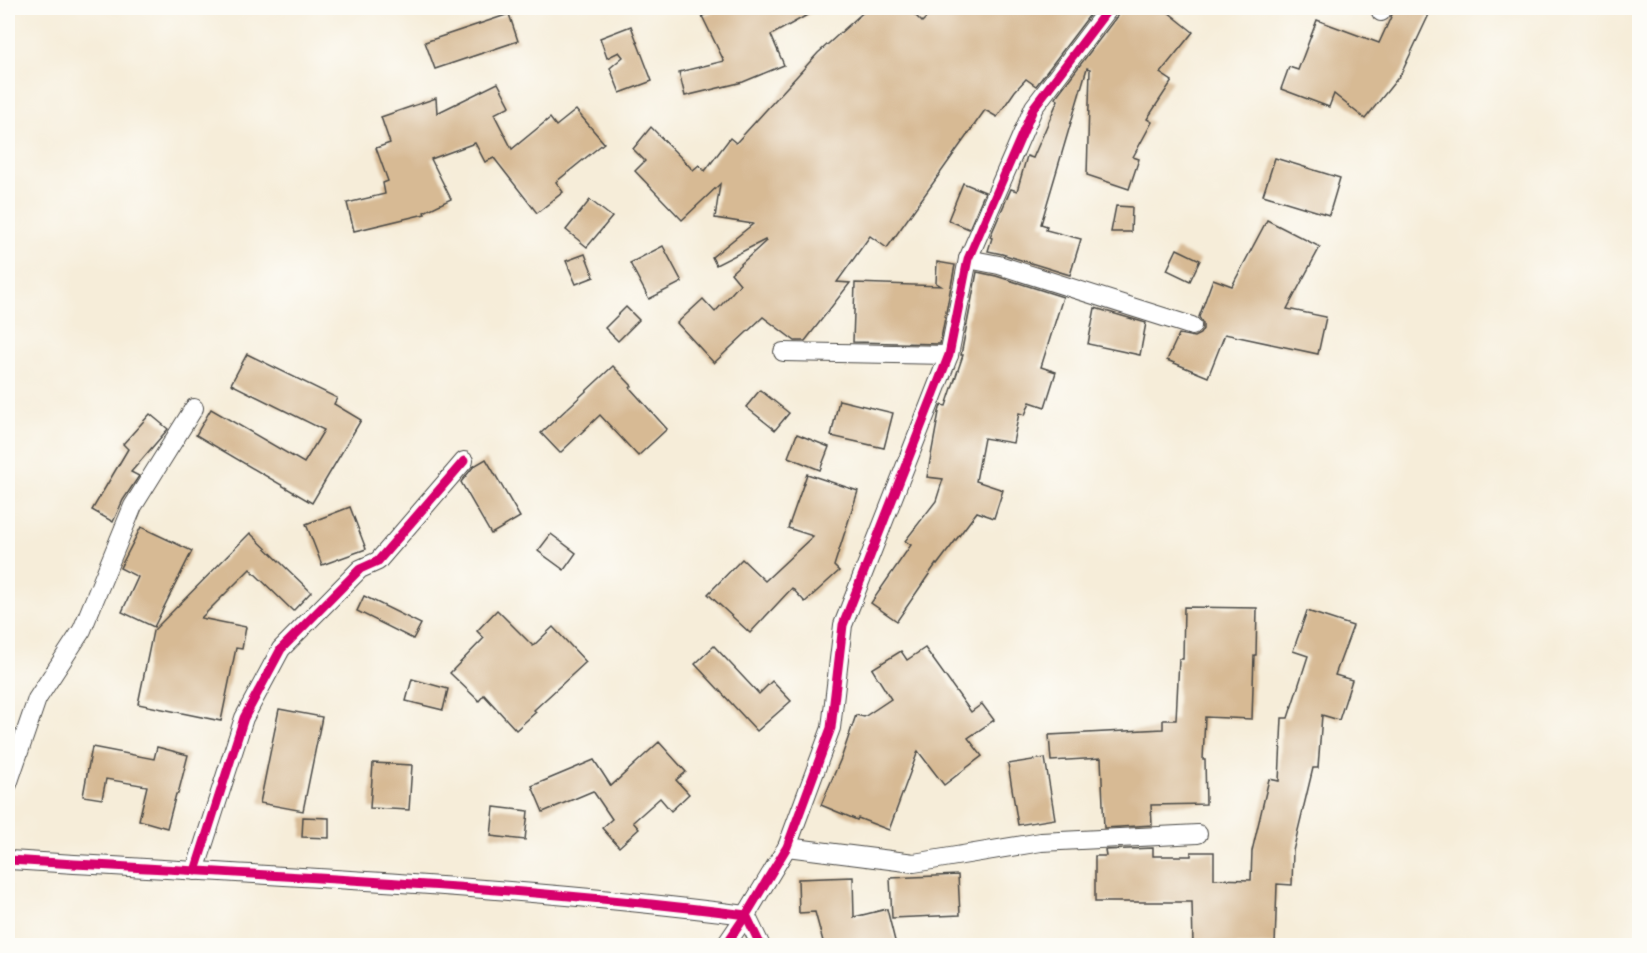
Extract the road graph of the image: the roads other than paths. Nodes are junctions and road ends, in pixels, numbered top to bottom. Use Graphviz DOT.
graph roads {
  1 [pos="1109,8"];
  2 [pos="968,259"];
  3 [pos="1192,326"];
  4 [pos="783,352"];
  5 [pos="949,355"];
  6 [pos="194,408"];
  7 [pos="464,461"];
  8 [pos="8,784"];
  9 [pos="1198,834"];
  10 [pos="787,847"];
  11 [pos="8,860"];
  12 [pos="195,871"];
  13 [pos="746,915"];
  14 [pos="724,945"];
  15 [pos="761,945"];
  1 -- 2 [label="street"];
  2 -- 3 [label="street"];
  2 -- 5 [label="street"];
  4 -- 5 [label="street"];
  5 -- 10 [label="street"];
  6 -- 8 [label="street"];
  7 -- 12 [label="street"];
  9 -- 10 [label="street"];
  10 -- 13 [label="street"];
  11 -- 12 [label="street"];
  12 -- 13 [label="street"];
  13 -- 14 [label="street"];
  13 -- 15 [label="street"];
}
